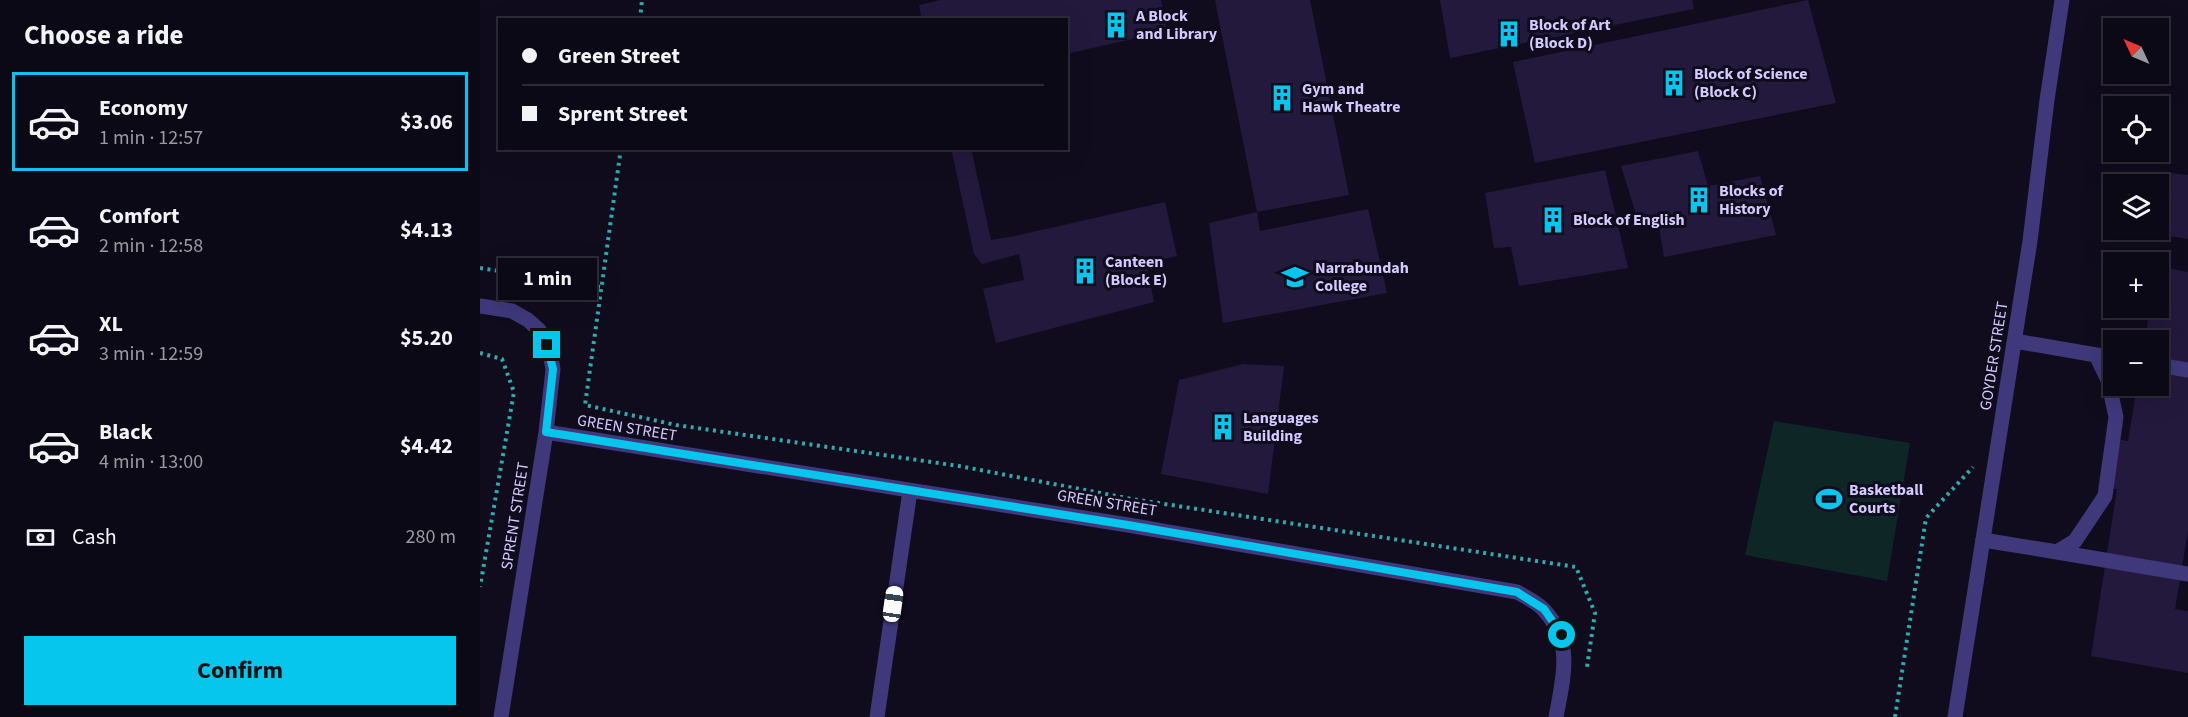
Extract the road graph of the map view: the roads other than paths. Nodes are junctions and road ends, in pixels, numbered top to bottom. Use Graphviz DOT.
graph roads {
  1 [pos="2062,0"];
  2 [pos="480,306"];
  3 [pos="2015,341"];
  4 [pos="2096,355"];
  5 [pos="2103,356"];
  6 [pos="2169,367"];
  7 [pos="2188,370"];
  8 [pos="546,432"];
  9 [pos="910,490"];
  10 [pos="1983,540"];
  11 [pos="2057,552"];
  12 [pos="2188,574"];
  13 [pos="501,717"];
  14 [pos="877,717"];
  15 [pos="1556,717"];
  16 [pos="1955,717"];
  1 -- 3 [label="street, GOYDER STREET"];
  2 -- 8 [label="street, SPRENT STREET"];
  3 -- 4 [label="street"];
  3 -- 10 [label="street, GOYDER STREET"];
  4 -- 5 [label="street"];
  4 -- 11 [label="street"];
  6 -- 7 [label="street"];
  8 -- 9 [label="street, GREEN STREET"];
  8 -- 13 [label="street, SPRENT STREET"];
  9 -- 14 [label="street"];
  9 -- 15 [label="street, GREEN STREET"];
  10 -- 11 [label="street"];
  10 -- 16 [label="street, GOYDER STREET"];
  11 -- 12 [label="street"];
}
